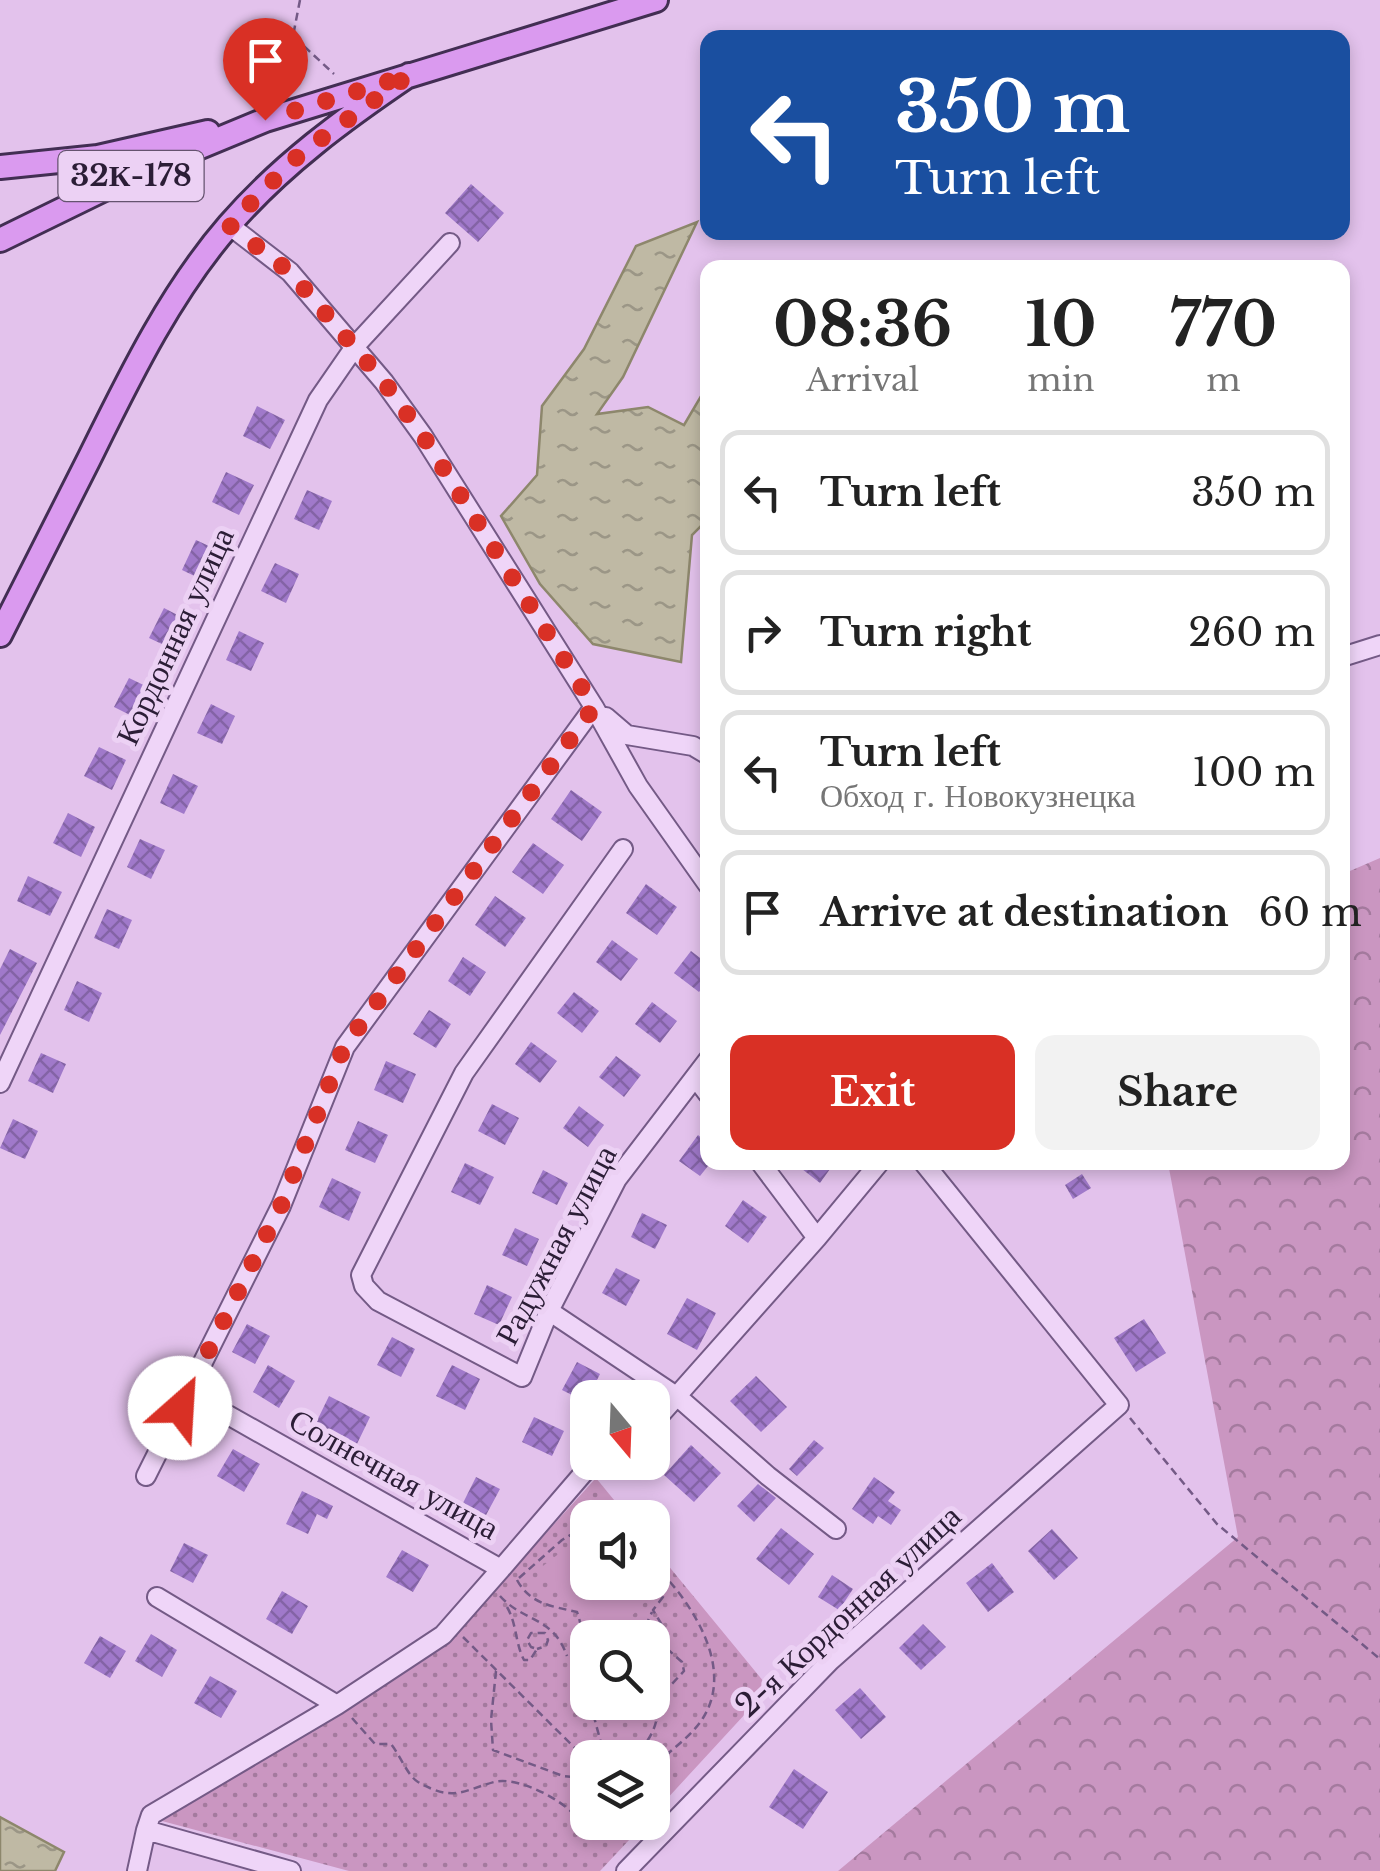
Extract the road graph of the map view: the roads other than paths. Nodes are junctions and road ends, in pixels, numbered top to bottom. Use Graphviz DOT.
graph roads {
  1 [pos="656,0"];
  2 [pos="409,75"];
  3 [pos="265,120"];
  4 [pos="0,167"];
  5 [pos="229,225"];
  6 [pos="0,240"];
  7 [pos="450,243"];
  8 [pos="356,345"];
  9 [pos="0,635"];
  10 [pos="1380,645"];
  11 [pos="1350,655"];
  12 [pos="594,707"];
  13 [pos="700,750"];
  14 [pos="623,850"];
  15 [pos="700,873"];
  16 [pos="700,1070"];
  17 [pos="695,1077"];
  18 [pos="0,1083"];
  19 [pos="700,1084"];
  20 [pos="766,1170"];
  21 [pos="873,1170"];
  22 [pos="929,1170"];
  23 [pos="818,1238"];
  24 [pos="550,1311"];
  25 [pos="679,1398"];
  26 [pos="670,1407"];
  27 [pos="228,1415"];
  28 [pos="146,1476"];
  29 [pos="578,1480"];
  30 [pos="836,1530"];
  31 [pos="501,1569"];
  32 [pos="156,1597"];
  33 [pos="342,1701"];
  34 [pos="146,1830"];
  35 [pos="137,1871"];
  36 [pos="292,1871"];
  37 [pos="626,1871"];
  1 -- 2 [label="main road, 32К-178"];
  2 -- 3 [label="main road, 32К-178"];
  2 -- 5 [label="main road"];
  3 -- 4 [label="main road"];
  3 -- 6 [label="main road, 32К-178"];
  5 -- 8 [label="street"];
  5 -- 9 [label="main road"];
  7 -- 8 [label="street, Кордонная улица"];
  8 -- 12 [label="street"];
  8 -- 18 [label="street, Кордонная улица"];
  10 -- 11 [label="street"];
  12 -- 13 [label="street"];
  12 -- 15 [label="street"];
  12 -- 28 [label="street"];
  14 -- 24 [label="street, Радужная улица"];
  16 -- 17 [label="street, Радужная улица"];
  17 -- 19 [label="street"];
  17 -- 24 [label="street, Радужная улица"];
  20 -- 23 [label="street"];
  21 -- 23 [label="street"];
  22 -- 37 [label="street, 2-я Кордонная улица"];
  23 -- 25 [label="street"];
  24 -- 25 [label="street"];
  25 -- 26 [label="street"];
  25 -- 30 [label="street"];
  27 -- 31 [label="street, Солнечная улица"];
  29 -- 31 [label="street"];
  31 -- 33 [label="street, Солнечная улица"];
  32 -- 33 [label="street"];
  33 -- 34 [label="street, Солнечная улица"];
  34 -- 35 [label="street"];
  34 -- 36 [label="street"];
}
